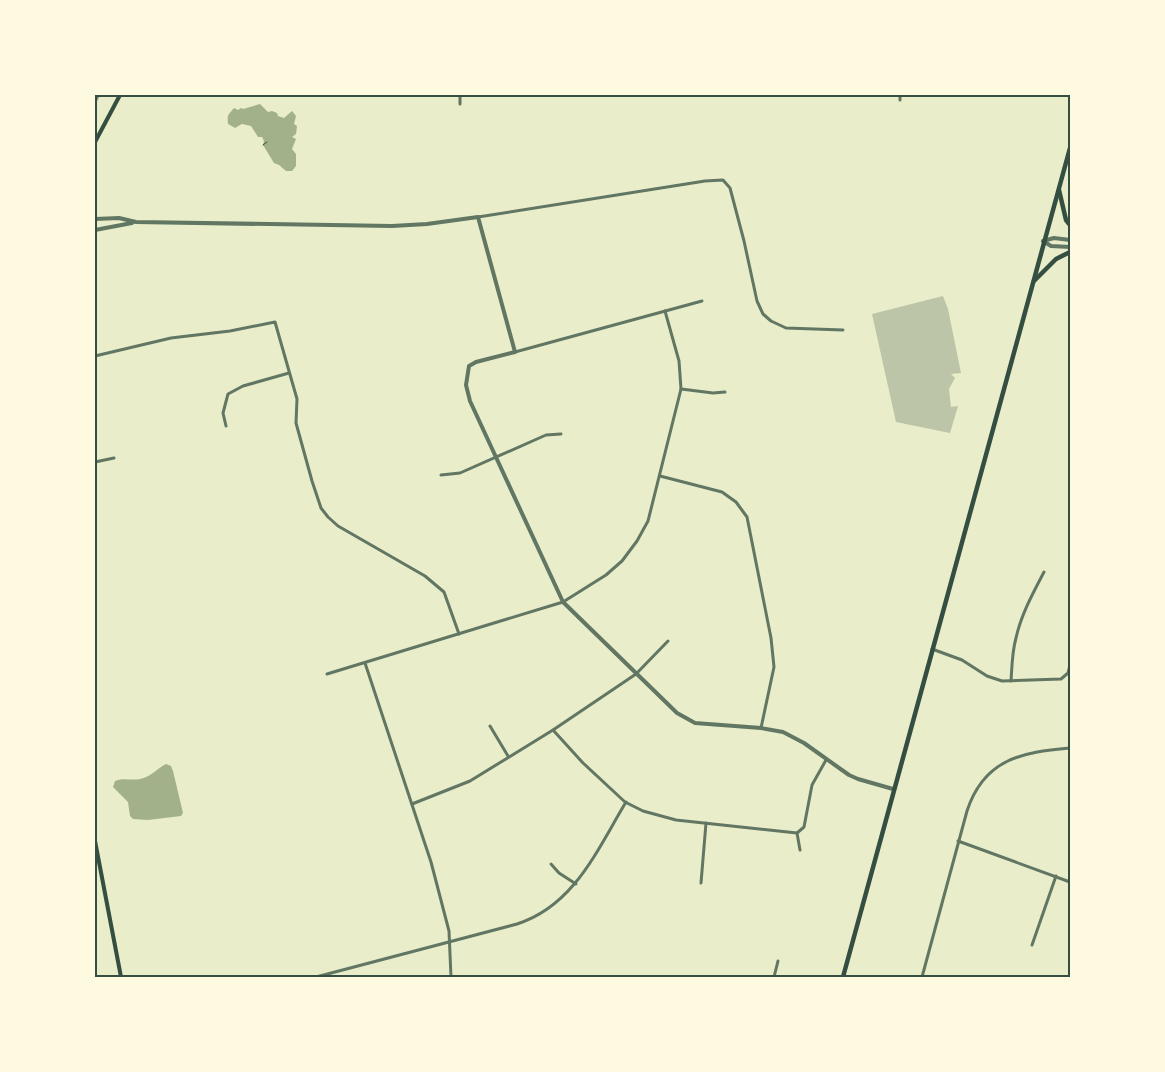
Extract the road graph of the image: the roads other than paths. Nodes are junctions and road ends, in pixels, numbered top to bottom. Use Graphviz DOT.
graph roads {
  1 [pos="120,95"];
  2 [pos="460,95"];
  3 [pos="900,95"];
  4 [pos="900,100"];
  5 [pos="460,104"];
  6 [pos="95,142"];
  7 [pos="1070,148"];
  8 [pos="1059,189"];
  9 [pos="478,217"];
  10 [pos="95,219"];
  11 [pos="136,222"];
  12 [pos="1070,225"];
  13 [pos="95,230"];
  14 [pos="1070,240"];
  15 [pos="1044,241"];
  16 [pos="1070,247"];
  17 [pos="1070,252"];
  18 [pos="1033,282"];
  19 [pos="702,301"];
  20 [pos="666,311"];
  21 [pos="843,330"];
  22 [pos="514,352"];
  23 [pos="95,356"];
  24 [pos="290,373"];
  25 [pos="681,389"];
  26 [pos="725,392"];
  27 [pos="226,426"];
  28 [pos="561,434"];
  29 [pos="114,458"];
  30 [pos="496,458"];
  31 [pos="95,462"];
  32 [pos="441,475"];
  33 [pos="660,476"];
  34 [pos="1044,572"];
  35 [pos="563,602"];
  36 [pos="459,634"];
  37 [pos="668,641"];
  38 [pos="932,650"];
  39 [pos="365,663"];
  40 [pos="1070,665"];
  41 [pos="327,674"];
  42 [pos="636,674"];
  43 [pos="1011,681"];
  44 [pos="490,726"];
  45 [pos="761,728"];
  46 [pos="553,730"];
  47 [pos="1070,748"];
  48 [pos="508,756"];
  49 [pos="826,760"];
  50 [pos="893,789"];
  51 [pos="626,802"];
  52 [pos="412,804"];
  53 [pos="706,824"];
  54 [pos="797,832"];
  55 [pos="95,841"];
  56 [pos="958,841"];
  57 [pos="800,850"];
  58 [pos="97,863"];
  59 [pos="551,864"];
  60 [pos="1056,876"];
  61 [pos="1070,882"];
  62 [pos="700,883"];
  63 [pos="576,884"];
  64 [pos="450,942"];
  65 [pos="1032,945"];
  66 [pos="778,961"];
  67 [pos="121,977"];
  68 [pos="316,977"];
  69 [pos="452,977"];
  70 [pos="774,977"];
  71 [pos="843,977"];
  72 [pos="922,977"];
  1 -- 6 [label="main road"];
  2 -- 5 [label="street"];
  3 -- 4 [label="street"];
  7 -- 8 [label="main road"];
  8 -- 12 [label="main road"];
  8 -- 15 [label="main road"];
  9 -- 11 [label="street"];
  9 -- 21 [label="street"];
  9 -- 22 [label="street"];
  10 -- 11 [label="street"];
  11 -- 13 [label="street"];
  14 -- 15 [label="street"];
  15 -- 16 [label="street"];
  15 -- 18 [label="main road"];
  17 -- 18 [label="main road"];
  18 -- 38 [label="main road"];
  19 -- 20 [label="street"];
  20 -- 22 [label="street"];
  20 -- 25 [label="street"];
  22 -- 30 [label="street"];
  23 -- 24 [label="street"];
  24 -- 27 [label="street"];
  24 -- 36 [label="street"];
  25 -- 26 [label="street"];
  25 -- 33 [label="street"];
  28 -- 30 [label="street"];
  29 -- 31 [label="street"];
  30 -- 32 [label="street"];
  30 -- 35 [label="street"];
  33 -- 35 [label="street"];
  33 -- 45 [label="street"];
  34 -- 43 [label="street"];
  35 -- 36 [label="street"];
  35 -- 42 [label="street"];
  36 -- 39 [label="street"];
  37 -- 42 [label="street"];
  38 -- 43 [label="street"];
  38 -- 50 [label="main road"];
  39 -- 41 [label="street"];
  39 -- 52 [label="street"];
  40 -- 43 [label="street"];
  42 -- 45 [label="street"];
  42 -- 46 [label="street"];
  44 -- 48 [label="street"];
  45 -- 49 [label="street"];
  46 -- 48 [label="street"];
  46 -- 51 [label="street"];
  47 -- 56 [label="street"];
  48 -- 52 [label="street"];
  49 -- 50 [label="street"];
  49 -- 54 [label="street"];
  50 -- 71 [label="main road"];
  51 -- 53 [label="street"];
  51 -- 63 [label="street"];
  52 -- 64 [label="street"];
  53 -- 54 [label="street"];
  53 -- 62 [label="street"];
  54 -- 57 [label="street"];
  55 -- 58 [label="main road"];
  56 -- 60 [label="street"];
  56 -- 72 [label="street"];
  58 -- 67 [label="main road"];
  59 -- 63 [label="street"];
  60 -- 61 [label="street"];
  60 -- 65 [label="street"];
  63 -- 64 [label="street"];
  64 -- 68 [label="street"];
  64 -- 69 [label="street"];
  66 -- 70 [label="street"];
}
